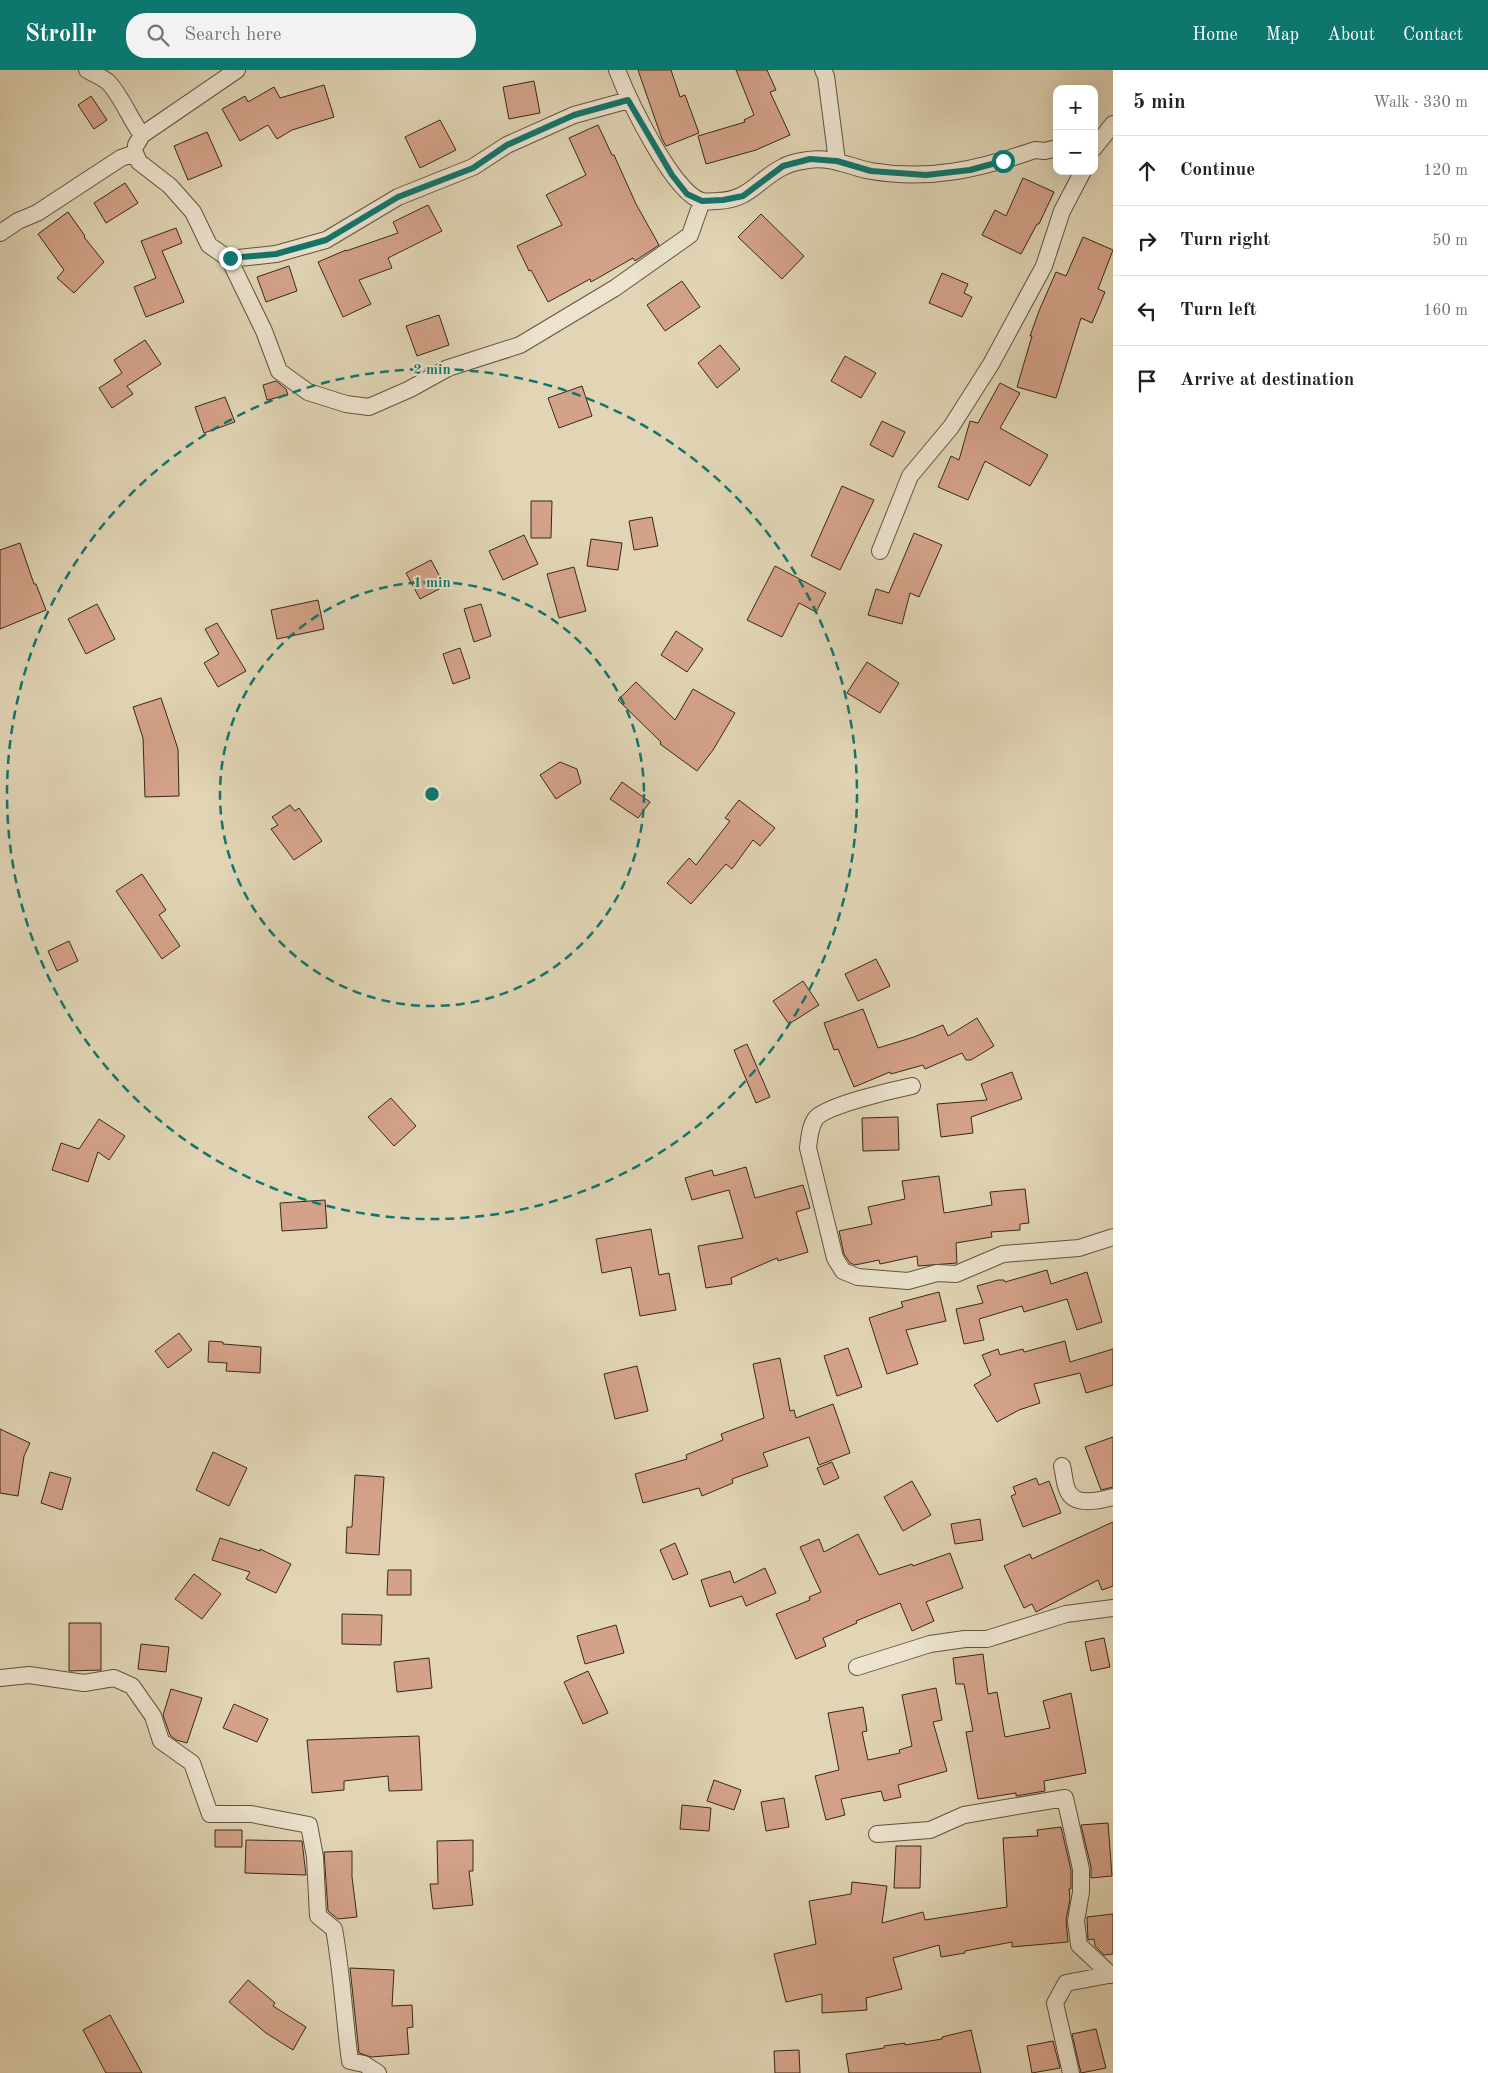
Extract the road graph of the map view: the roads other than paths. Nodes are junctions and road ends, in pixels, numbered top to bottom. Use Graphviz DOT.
graph roads {
  1 [pos="87,70"];
  2 [pos="237,70"];
  3 [pos="617,70"];
  4 [pos="823,70"];
  5 [pos="628,100"];
  6 [pos="1113,124"];
  7 [pos="142,135"];
  8 [pos="1113,142"];
  9 [pos="1098,143"];
  10 [pos="1098,146"];
  11 [pos="1053,149"];
  12 [pos="135,153"];
  13 [pos="837,161"];
  14 [pos="1081,175"];
  15 [pos="702,201"];
  16 [pos="0,233"];
  17 [pos="230,258"];
  18 [pos="880,551"];
  19 [pos="912,1086"];
  20 [pos="1113,1236"];
  21 [pos="1062,1466"];
  22 [pos="1113,1497"];
  23 [pos="1113,1608"];
  24 [pos="857,1666"];
  25 [pos="0,1678"];
  26 [pos="877,1834"];
  27 [pos="1112,1974"];
  28 [pos="378,2073"];
  29 [pos="1071,2073"];
  1 -- 7 [label="street"];
  2 -- 7 [label="street"];
  3 -- 5 [label="street"];
  4 -- 13 [label="street"];
  5 -- 15 [label="street"];
  5 -- 17 [label="street"];
  6 -- 9 [label="street"];
  7 -- 12 [label="street"];
  8 -- 10 [label="street"];
  11 -- 13 [label="street"];
  12 -- 16 [label="street"];
  12 -- 17 [label="street"];
  13 -- 15 [label="street"];
  14 -- 18 [label="street"];
  15 -- 17 [label="street"];
  19 -- 20 [label="street"];
  21 -- 22 [label="street"];
  23 -- 24 [label="street"];
  25 -- 28 [label="street"];
  26 -- 27 [label="street"];
  27 -- 29 [label="street"];
}
